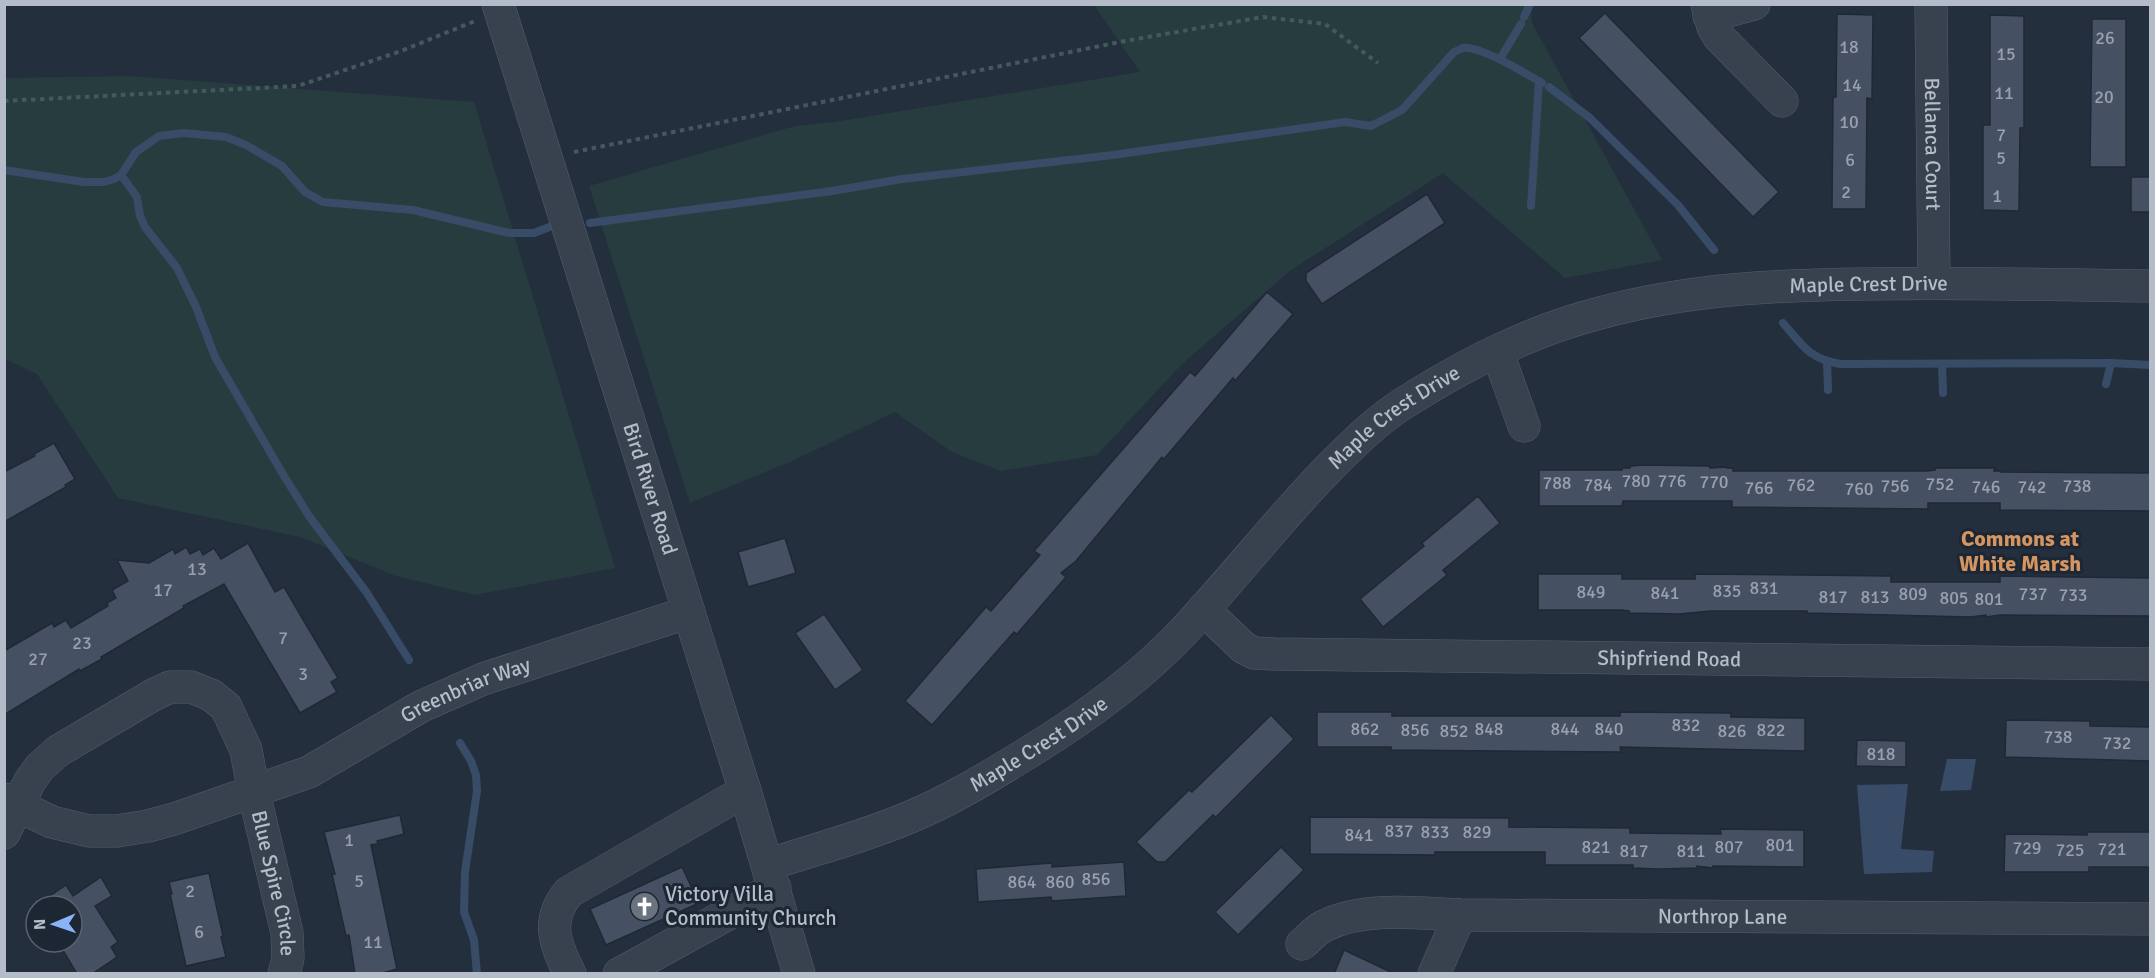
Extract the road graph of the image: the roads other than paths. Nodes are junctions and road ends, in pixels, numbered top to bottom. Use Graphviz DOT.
graph roads {
  1 [pos="1754,4"];
  2 [pos="1931,4"];
  3 [pos="506,7"];
  4 [pos="1708,10"];
  5 [pos="1782,101"];
  6 [pos="1934,283"];
  7 [pos="2151,286"];
  8 [pos="1497,351"];
  9 [pos="1524,426"];
  10 [pos="1203,609"];
  11 [pos="689,612"];
  12 [pos="2151,664"];
  13 [pos="745,791"];
  14 [pos="254,793"];
  15 [pos="9,813"];
  16 [pos="771,877"];
  17 [pos="1460,915"];
  18 [pos="2151,919"];
  19 [pos="1302,944"];
  20 [pos="284,974"];
  21 [pos="570,974"];
  22 [pos="619,974"];
  23 [pos="799,974"];
  24 [pos="1434,974"];
  1 -- 4 [label="street"];
  2 -- 6 [label="street, Bellanca Court"];
  3 -- 11 [label="street, Bird River Road"];
  4 -- 5 [label="street"];
  6 -- 7 [label="street, Maple Crest Drive"];
  6 -- 8 [label="street, Maple Crest Drive"];
  8 -- 9 [label="street"];
  8 -- 10 [label="street, Maple Crest Drive"];
  10 -- 12 [label="street, Shipfriend Road"];
  10 -- 16 [label="street, Maple Crest Drive"];
  11 -- 13 [label="street, Bird River Road"];
  11 -- 14 [label="street, Greenbriar Way"];
  13 -- 16 [label="street, Bird River Road"];
  13 -- 21 [label="street"];
  14 -- 15 [label="street, Greenbriar Way"];
  14 -- 15 [label="street, Greenbriar Way"];
  14 -- 20 [label="street, Blue Spire Circle"];
  16 -- 22 [label="street, Maple Crest Drive"];
  16 -- 23 [label="street, Bird River Road"];
  17 -- 18 [label="street, Northrop Lane"];
  17 -- 19 [label="street, Northrop Lane"];
  17 -- 24 [label="street"];
}
